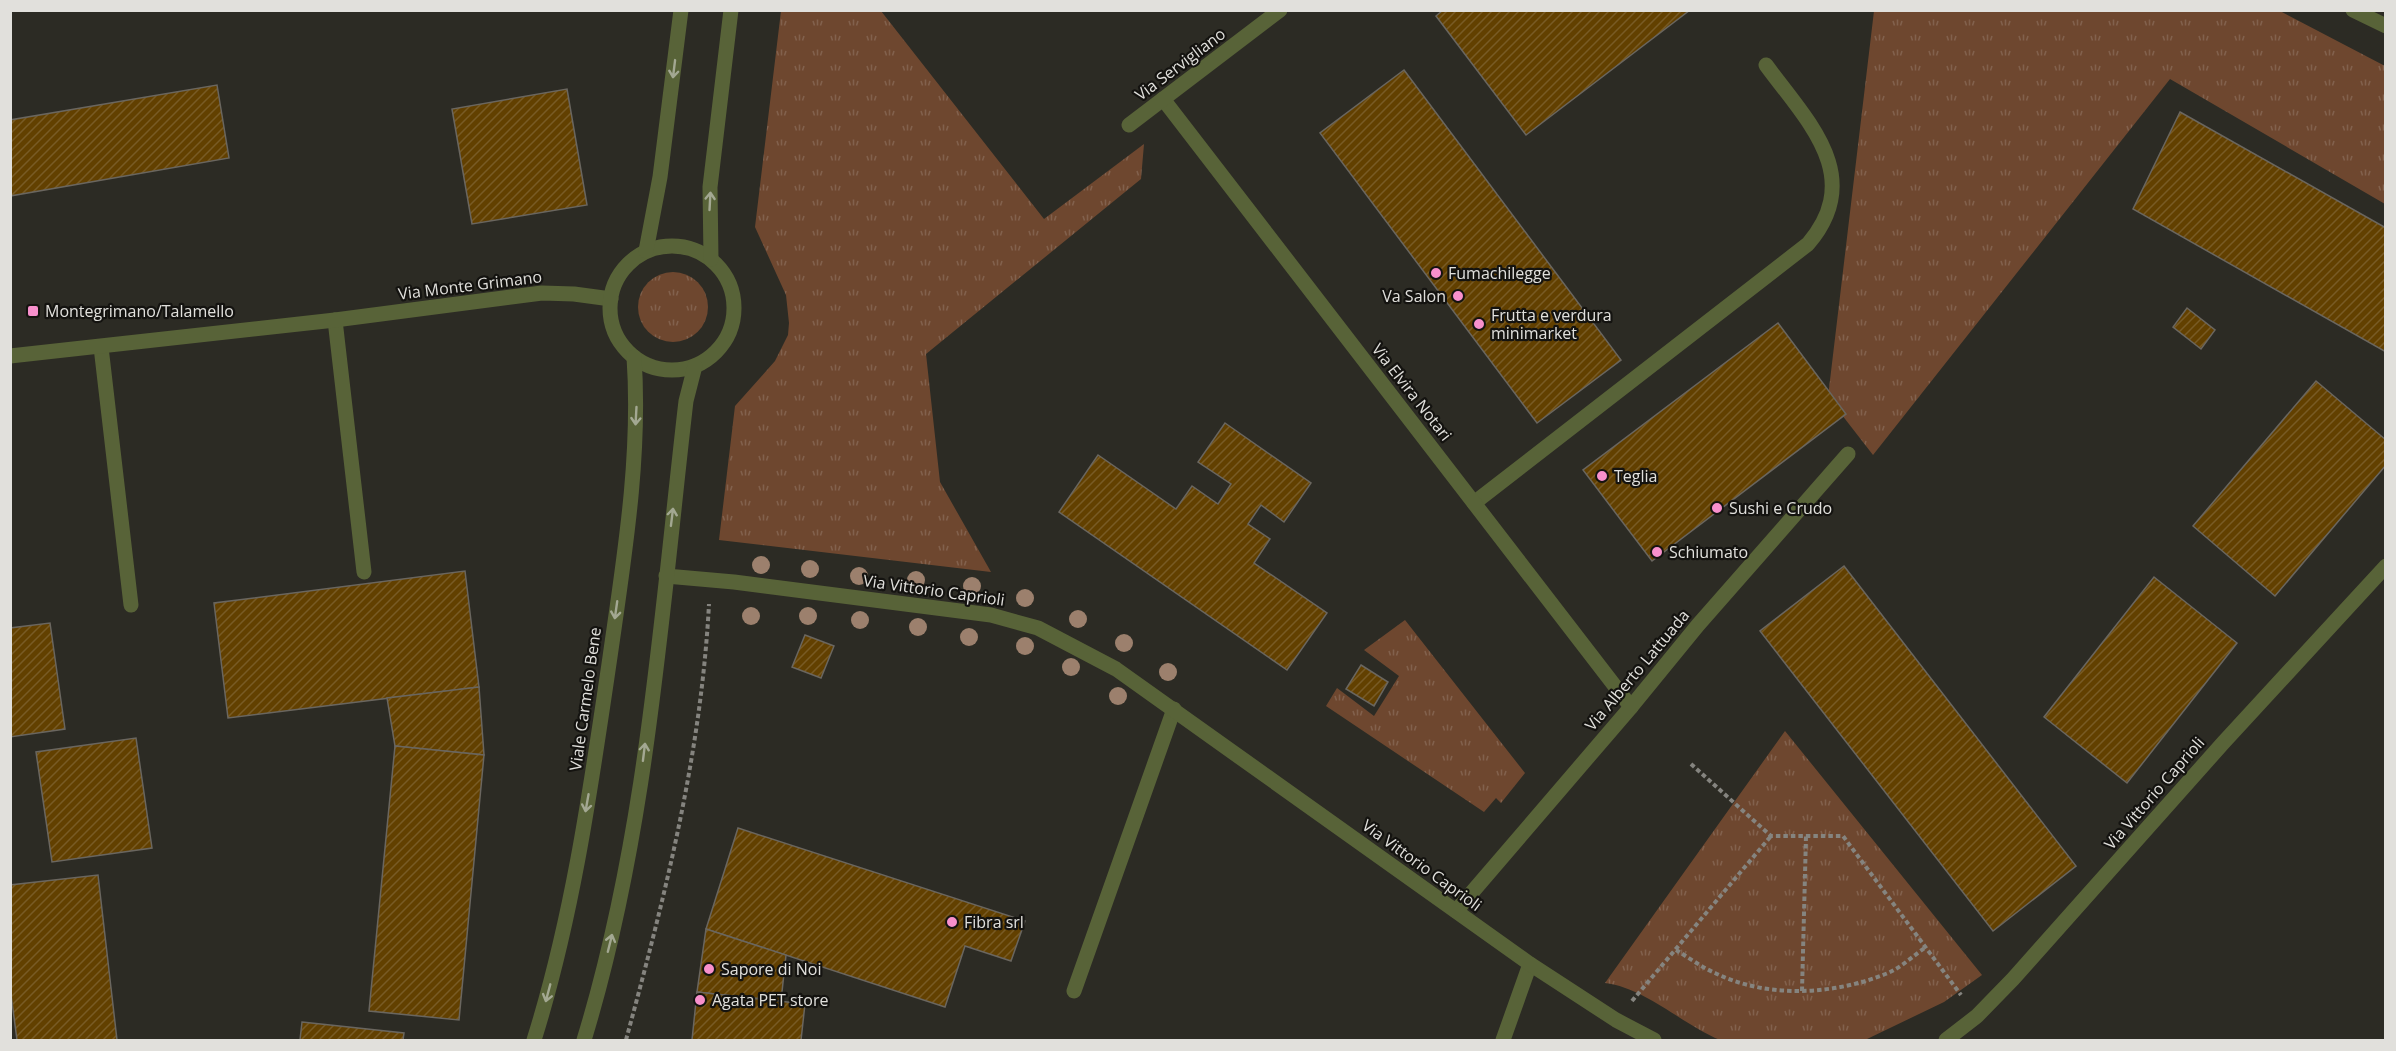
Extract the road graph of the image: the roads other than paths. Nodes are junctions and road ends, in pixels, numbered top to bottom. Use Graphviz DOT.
graph roads {
  1 [pos="681,10"];
  2 [pos="731,10"];
  3 [pos="1280,10"];
  4 [pos="2354,10"];
  5 [pos="2385,26"];
  6 [pos="1766,65"];
  7 [pos="1164,99"];
  8 [pos="1129,125"];
  9 [pos="646,251"];
  10 [pos="711,259"];
  11 [pos="610,299"];
  12 [pos="335,320"];
  13 [pos="101,347"];
  14 [pos="10,356"];
  15 [pos="634,357"];
  16 [pos="695,366"];
  17 [pos="1848,454"];
  18 [pos="1474,503"];
  19 [pos="2385,566"];
  20 [pos="364,572"];
  21 [pos="666,576"];
  22 [pos="131,605"];
  23 [pos="1631,707"];
  24 [pos="1174,709"];
  25 [pos="1456,911"];
  26 [pos="1530,964"];
  27 [pos="1074,991"];
  28 [pos="534,1041"];
  29 [pos="584,1041"];
  30 [pos="1503,1041"];
  31 [pos="1654,1041"];
  32 [pos="1947,1041"];
  1 -- 9 [label="street, one-way"];
  10 -- 2 [label="street, one-way"];
  3 -- 7 [label="street, Via Servigliano"];
  4 -- 5 [label="street"];
  6 -- 18 [label="street"];
  7 -- 8 [label="street, Via Servigliano"];
  7 -- 18 [label="street, Via Elvira Notari"];
  9 -- 10 [label="street"];
  9 -- 11 [label="street"];
  10 -- 16 [label="street"];
  11 -- 12 [label="street, Via Monte Grimano"];
  11 -- 15 [label="street"];
  12 -- 13 [label="street, Via Monte Grimano"];
  12 -- 20 [label="street"];
  13 -- 14 [label="street, Via Monte Grimano"];
  13 -- 22 [label="street"];
  15 -- 16 [label="street"];
  15 -- 28 [label="street, Viale Carmelo Bene, one-way"];
  21 -- 16 [label="street, one-way"];
  17 -- 23 [label="street, Via Alberto Lattuada"];
  18 -- 23 [label="street, Via Elvira Notari"];
  19 -- 32 [label="street, Via Vittorio Caprioli"];
  21 -- 24 [label="street, Via Vittorio Caprioli"];
  29 -- 21 [label="street, one-way"];
  23 -- 25 [label="street, Via Alberto Lattuada"];
  24 -- 25 [label="street, Via Vittorio Caprioli"];
  24 -- 27 [label="street"];
  25 -- 26 [label="street, Via Vittorio Caprioli"];
  26 -- 30 [label="street"];
  26 -- 31 [label="street, Via Vittorio Caprioli"];
}
